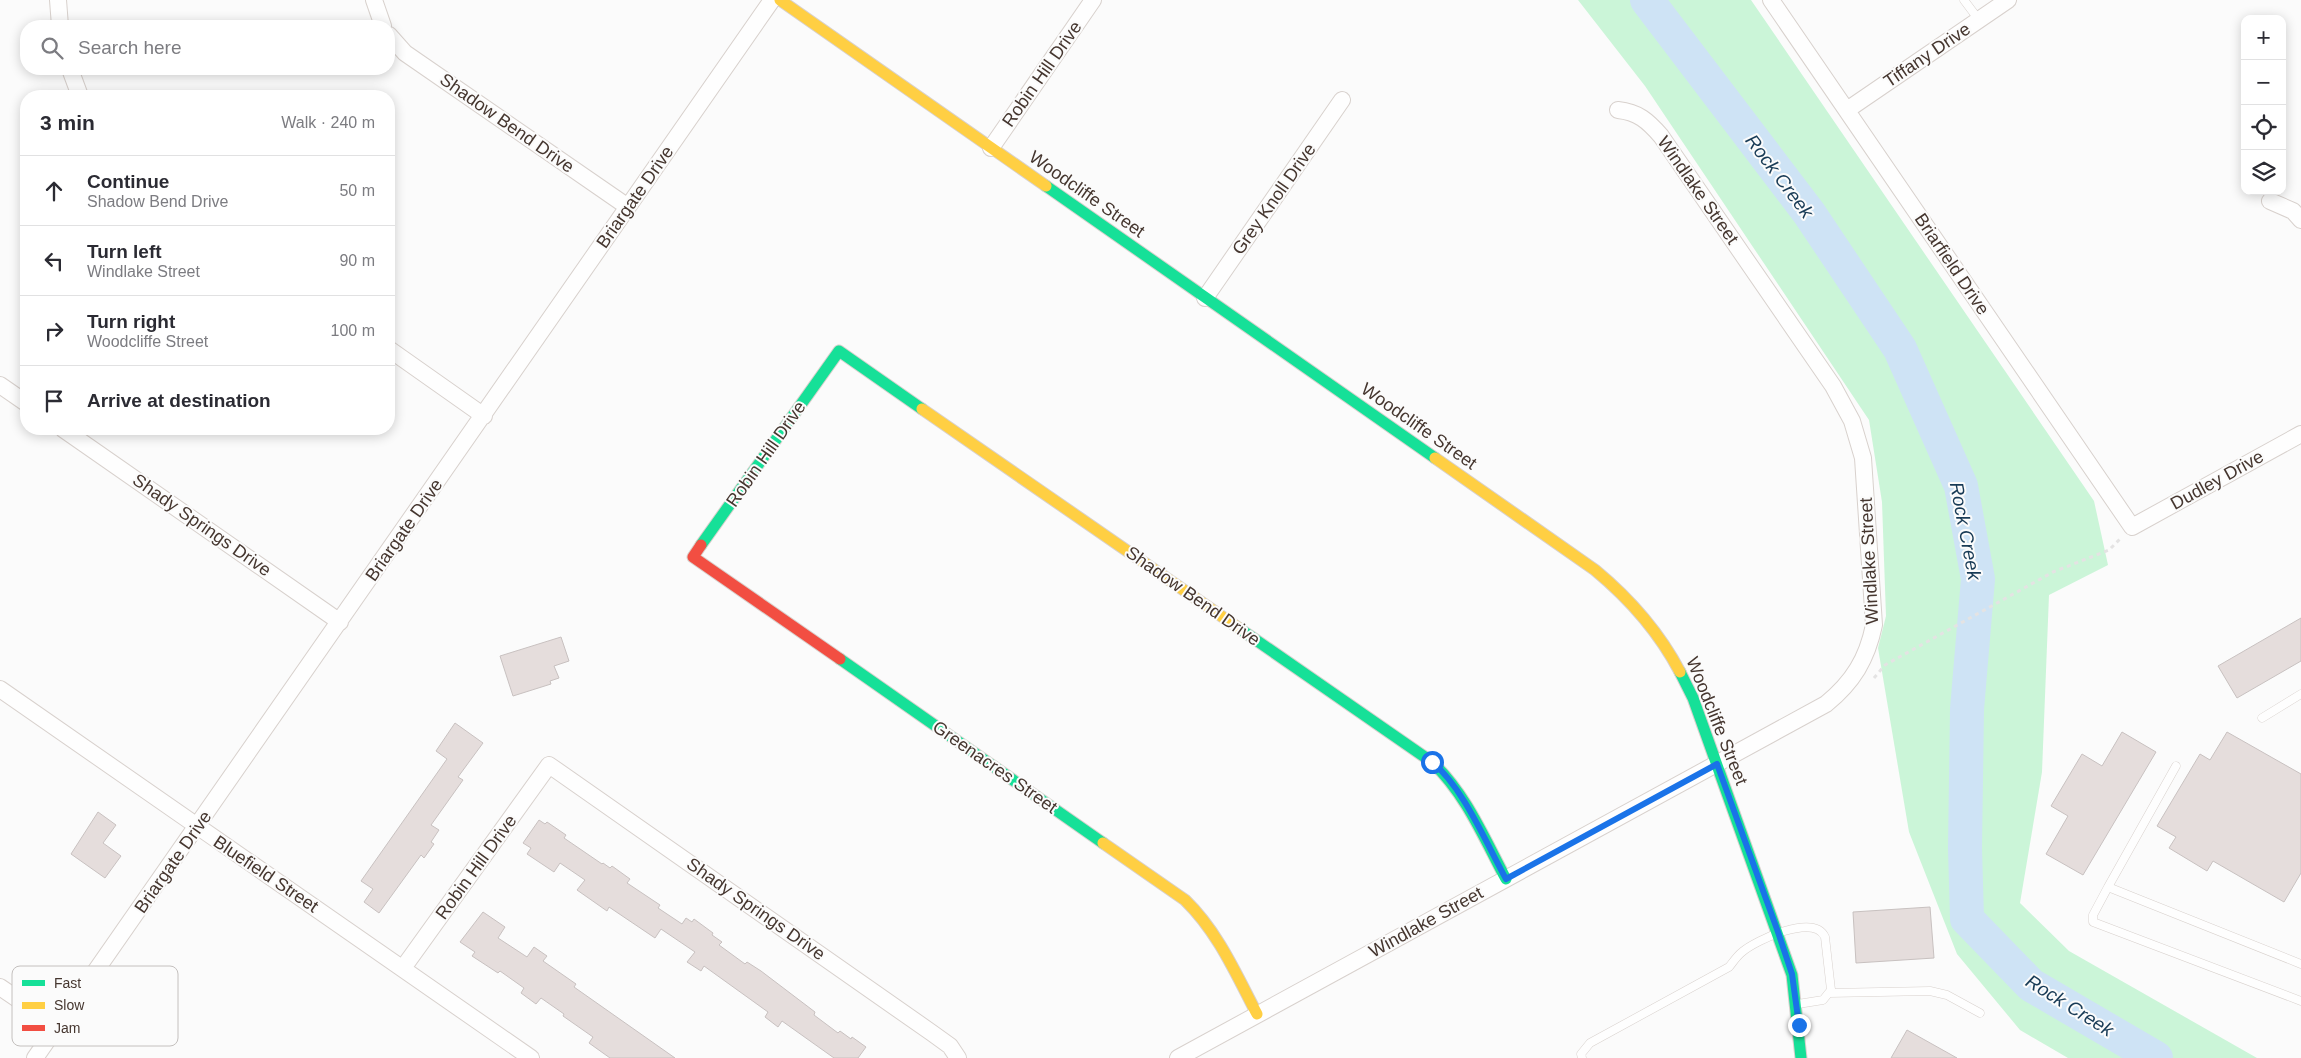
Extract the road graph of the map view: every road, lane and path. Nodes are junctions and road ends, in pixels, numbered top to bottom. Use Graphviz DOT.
graph roads {
  1 [pos="58,0"];
  2 [pos="374,0"];
  3 [pos="772,0"];
  4 [pos="780,0"];
  5 [pos="1093,0"];
  6 [pos="1771,0"];
  7 [pos="1964,0"];
  8 [pos="2008,0"];
  9 [pos="60,20"];
  10 [pos="381,20"];
  11 [pos="1979,20"];
  12 [pos="395,42"];
  13 [pos="72,75"];
  14 [pos="78,90"];
  15 [pos="1342,100"];
  16 [pos="1618,110"];
  17 [pos="1846,110"];
  18 [pos="991,148"];
  19 [pos="2270,201"];
  20 [pos="628,207"];
  21 [pos="2301,220"];
  22 [pos="1205,298"];
  23 [pos="839,351"];
  24 [pos="395,353"];
  25 [pos="0,385"];
  26 [pos="20,399"];
  27 [pos="484,416"];
  28 [pos="72,435"];
  29 [pos="2300,435"];
  30 [pos="2132,527"];
  31 [pos="693,557"];
  32 [pos="340,622"];
  33 [pos="1900,657"];
  34 [pos="0,689"];
  35 [pos="2301,694"];
  36 [pos="2262,718"];
  37 [pos="1717,764"];
  38 [pos="549,765"];
  39 [pos="2176,766"];
  40 [pos="197,827"];
  41 [pos="1506,879"];
  42 [pos="2108,887"];
  43 [pos="1778,932"];
  44 [pos="2301,964"];
  45 [pos="99,966"];
  46 [pos="403,968"];
  47 [pos="0,986"];
  48 [pos="12,994"];
  49 [pos="1829,994"];
  50 [pos="2301,1001"];
  51 [pos="1796,1004"];
  52 [pos="1980,1013"];
  53 [pos="1257,1014"];
  54 [pos="43,1046"];
  55 [pos="35,1058"];
  56 [pos="531,1058"];
  57 [pos="958,1058"];
  58 [pos="1178,1058"];
  59 [pos="1582,1058"];
  60 [pos="1801,1058"];
  1 -- 9 [label="street"];
  2 -- 10 [label="street"];
  3 -- 20 [label="street, Briargate Drive"];
  4 -- 18 [label="street, Woodcliffe Street"];
  5 -- 18 [label="street, Robin Hill Drive"];
  6 -- 17 [label="street, Briarfield Drive"];
  7 -- 11 [label="lane"];
  8 -- 11 [label="street, Tiffany Drive"];
  11 -- 17 [label="street, Tiffany Drive"];
  12 -- 20 [label="street, Shadow Bend Drive"];
  13 -- 14 [label="street"];
  15 -- 22 [label="street, Grey Knoll Drive"];
  16 -- 37 [label="street, Windlake Street"];
  17 -- 30 [label="street, Briarfield Drive"];
  18 -- 22 [label="street, Woodcliffe Street"];
  19 -- 21 [label="street"];
  20 -- 27 [label="street, Briargate Drive"];
  22 -- 37 [label="street, Woodcliffe Street"];
  23 -- 31 [label="street, Robin Hill Drive"];
  23 -- 41 [label="street, Shadow Bend Drive"];
  24 -- 27 [label="street"];
  25 -- 26 [label="street"];
  27 -- 32 [label="street, Briargate Drive"];
  28 -- 32 [label="street, Shady Springs Drive"];
  29 -- 30 [label="street, Dudley Drive"];
  30 -- 33 [label="path"];
  31 -- 53 [label="street, Greenacres Street"];
  32 -- 40 [label="street, Briargate Drive"];
  34 -- 40 [label="street, Bluefield Street"];
  35 -- 36 [label="lane"];
  37 -- 41 [label="street, Windlake Street"];
  37 -- 43 [label="street, Woodcliffe Street"];
  38 -- 46 [label="street, Robin Hill Drive"];
  38 -- 57 [label="street, Shady Springs Drive"];
  39 -- 42 [label="lane"];
  40 -- 45 [label="street, Briargate Drive"];
  40 -- 46 [label="street, Bluefield Street"];
  41 -- 53 [label="street, Windlake Street"];
  42 -- 44 [label="lane"];
  42 -- 50 [label="lane"];
  43 -- 49 [label="lane"];
  43 -- 51 [label="street, Woodcliffe Street"];
  43 -- 59 [label="lane"];
  46 -- 56 [label="street, Bluefield Street"];
  47 -- 48 [label="street"];
  49 -- 51 [label="lane"];
  49 -- 52 [label="lane"];
  51 -- 60 [label="street, Woodcliffe Street"];
  53 -- 58 [label="street, Windlake Street"];
  54 -- 55 [label="street, Briargate Drive"];
}
